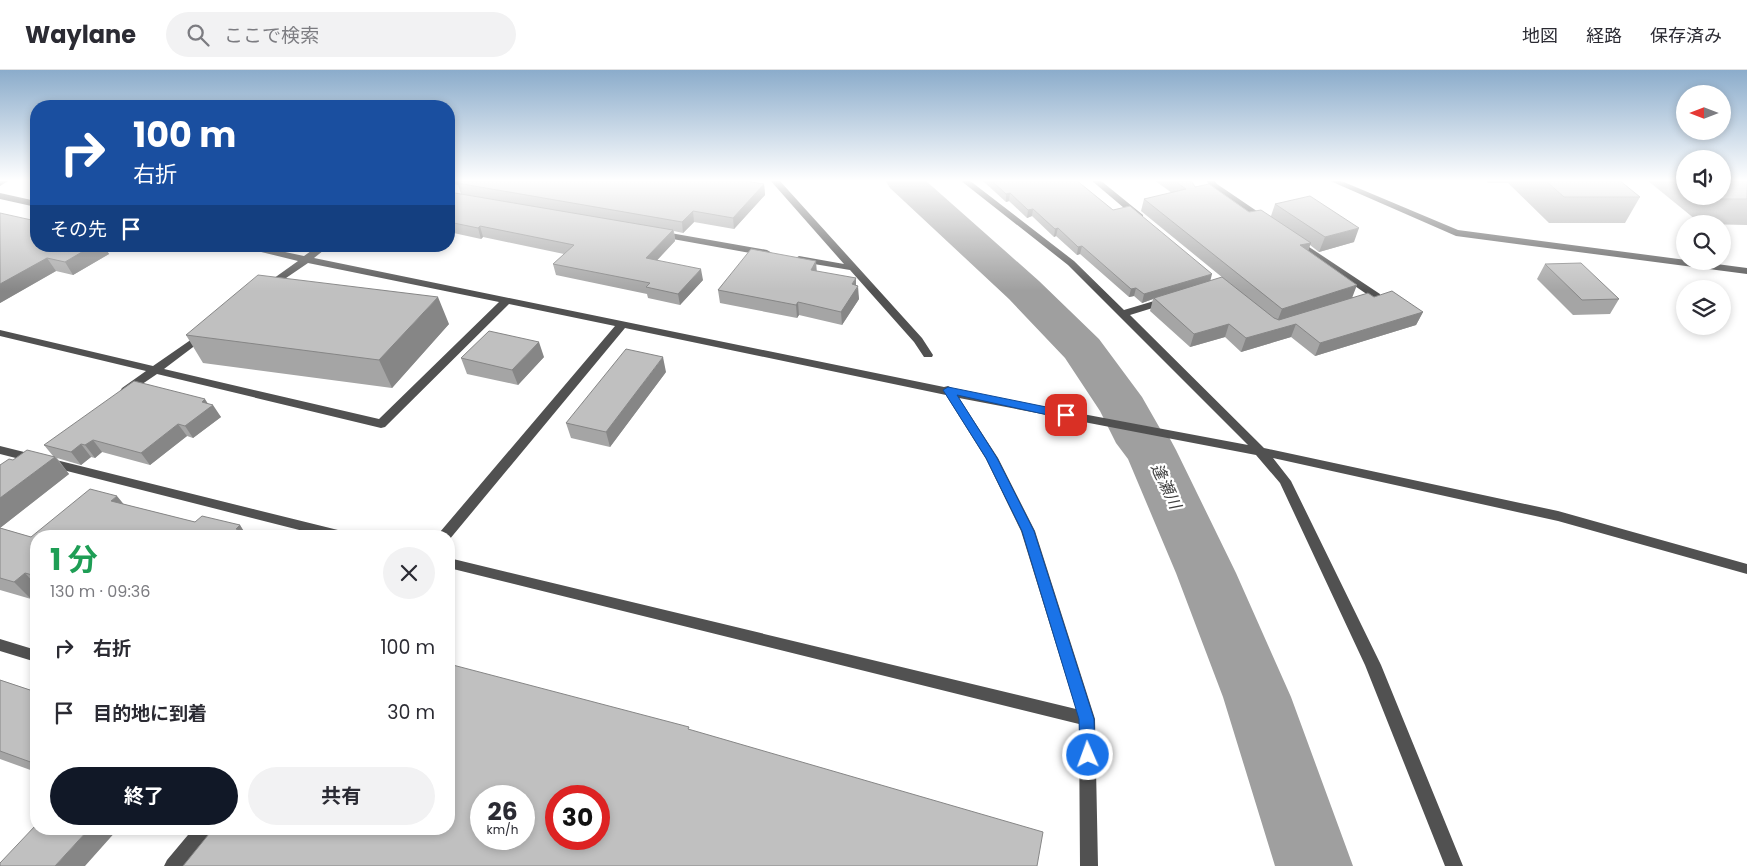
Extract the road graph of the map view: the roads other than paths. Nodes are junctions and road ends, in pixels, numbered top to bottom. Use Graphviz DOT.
graph roads {
  1 [pos="807,217"];
  2 [pos="1012,217"];
  3 [pos="1140,217"];
  4 [pos="1261,217"];
  5 [pos="1417,217"];
  6 [pos="1147,223"];
  7 [pos="1271,224"];
  8 [pos="651,233"];
  9 [pos="1287,235"];
  10 [pos="269,252"];
  11 [pos="316,252"];
  12 [pos="306,260"];
  13 [pos="853,268"];
  14 [pos="1747,271"];
  15 [pos="258,294"];
  16 [pos="1177,297"];
  17 [pos="506,301"];
  18 [pos="1348,304"];
  19 [pos="1124,313"];
  20 [pos="623,324"];
  21 [pos="211,329"];
  22 [pos="0,333"];
  23 [pos="928,355"];
  24 [pos="155,369"];
  25 [pos="948,390"];
  26 [pos="116,399"];
  27 [pos="0,450"];
  28 [pos="1263,452"];
  29 [pos="40,456"];
  30 [pos="22,470"];
  31 [pos="319,530"];
  32 [pos="450,530"];
  33 [pos="455,564"];
  34 [pos="1747,569"];
  35 [pos="0,645"];
  36 [pos="30,654"];
  37 [pos="1087,719"];
  38 [pos="199,835"];
  39 [pos="173,866"];
  40 [pos="1089,866"];
  41 [pos="1454,866"];
  1 -- 13 [label="street"];
  2 -- 19 [label="street"];
  3 -- 6 [label="street"];
  4 -- 7 [label="street"];
  5 -- 14 [label="street"];
  8 -- 13 [label="street"];
  9 -- 18 [label="street"];
  10 -- 12 [label="street"];
  11 -- 12 [label="street"];
  12 -- 15 [label="street"];
  12 -- 17 [label="street"];
  13 -- 23 [label="street"];
  16 -- 19 [label="street"];
  17 -- 20 [label="street"];
  17 -- 24 [label="street"];
  19 -- 28 [label="street"];
  20 -- 25 [label="street"];
  20 -- 32 [label="street"];
  21 -- 24 [label="street"];
  22 -- 24 [label="street"];
  24 -- 26 [label="street"];
  25 -- 28 [label="street"];
  25 -- 37 [label="street"];
  27 -- 29 [label="street"];
  28 -- 34 [label="street"];
  28 -- 41 [label="street"];
  29 -- 30 [label="street"];
  29 -- 31 [label="street"];
  33 -- 37 [label="street"];
  35 -- 36 [label="street"];
  37 -- 40 [label="street"];
  38 -- 39 [label="street"];
}
